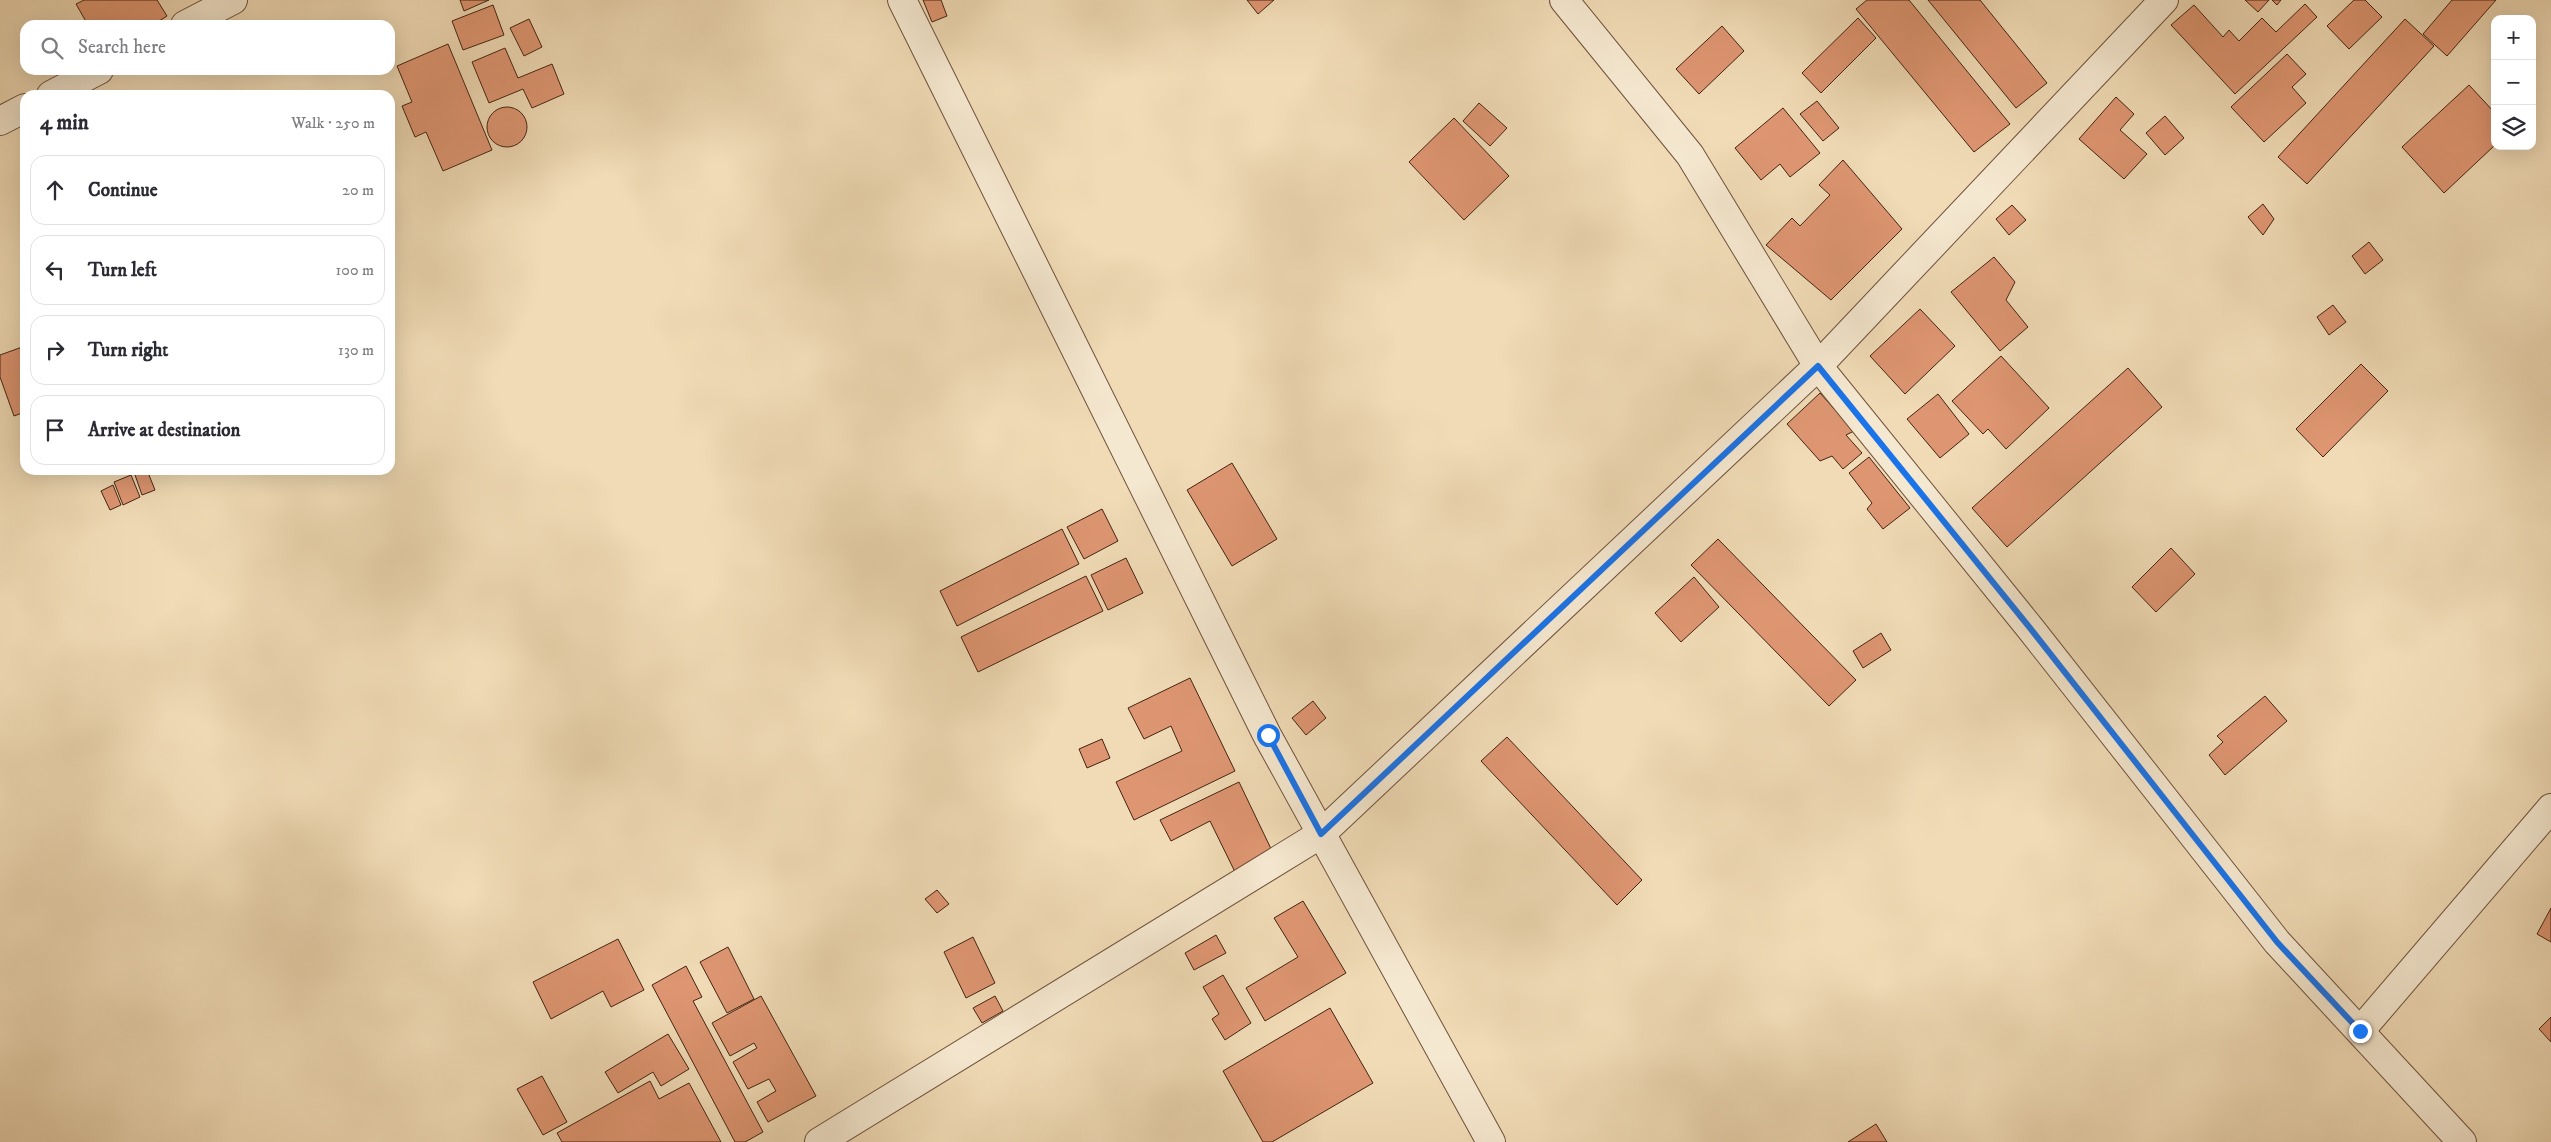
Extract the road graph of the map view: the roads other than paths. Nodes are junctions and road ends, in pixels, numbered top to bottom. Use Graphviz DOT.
graph roads {
  1 [pos="233,0"];
  2 [pos="902,0"];
  3 [pos="1564,0"];
  4 [pos="2164,0"];
  5 [pos="195,20"];
  6 [pos="89,75"];
  7 [pos="61,90"];
  8 [pos="20,111"];
  9 [pos="0,121"];
  10 [pos="1818,366"];
  11 [pos="2551,808"];
  12 [pos="1321,834"];
  13 [pos="2360,1031"];
  14 [pos="819,1142"];
  15 [pos="1491,1142"];
  16 [pos="2462,1142"];
  1 -- 5 [label="street"];
  2 -- 12 [label="street"];
  3 -- 10 [label="street"];
  4 -- 10 [label="street"];
  6 -- 7 [label="street"];
  8 -- 9 [label="street"];
  10 -- 12 [label="street"];
  10 -- 13 [label="street"];
  11 -- 13 [label="street"];
  12 -- 14 [label="street"];
  12 -- 15 [label="street"];
  13 -- 16 [label="street"];
}
